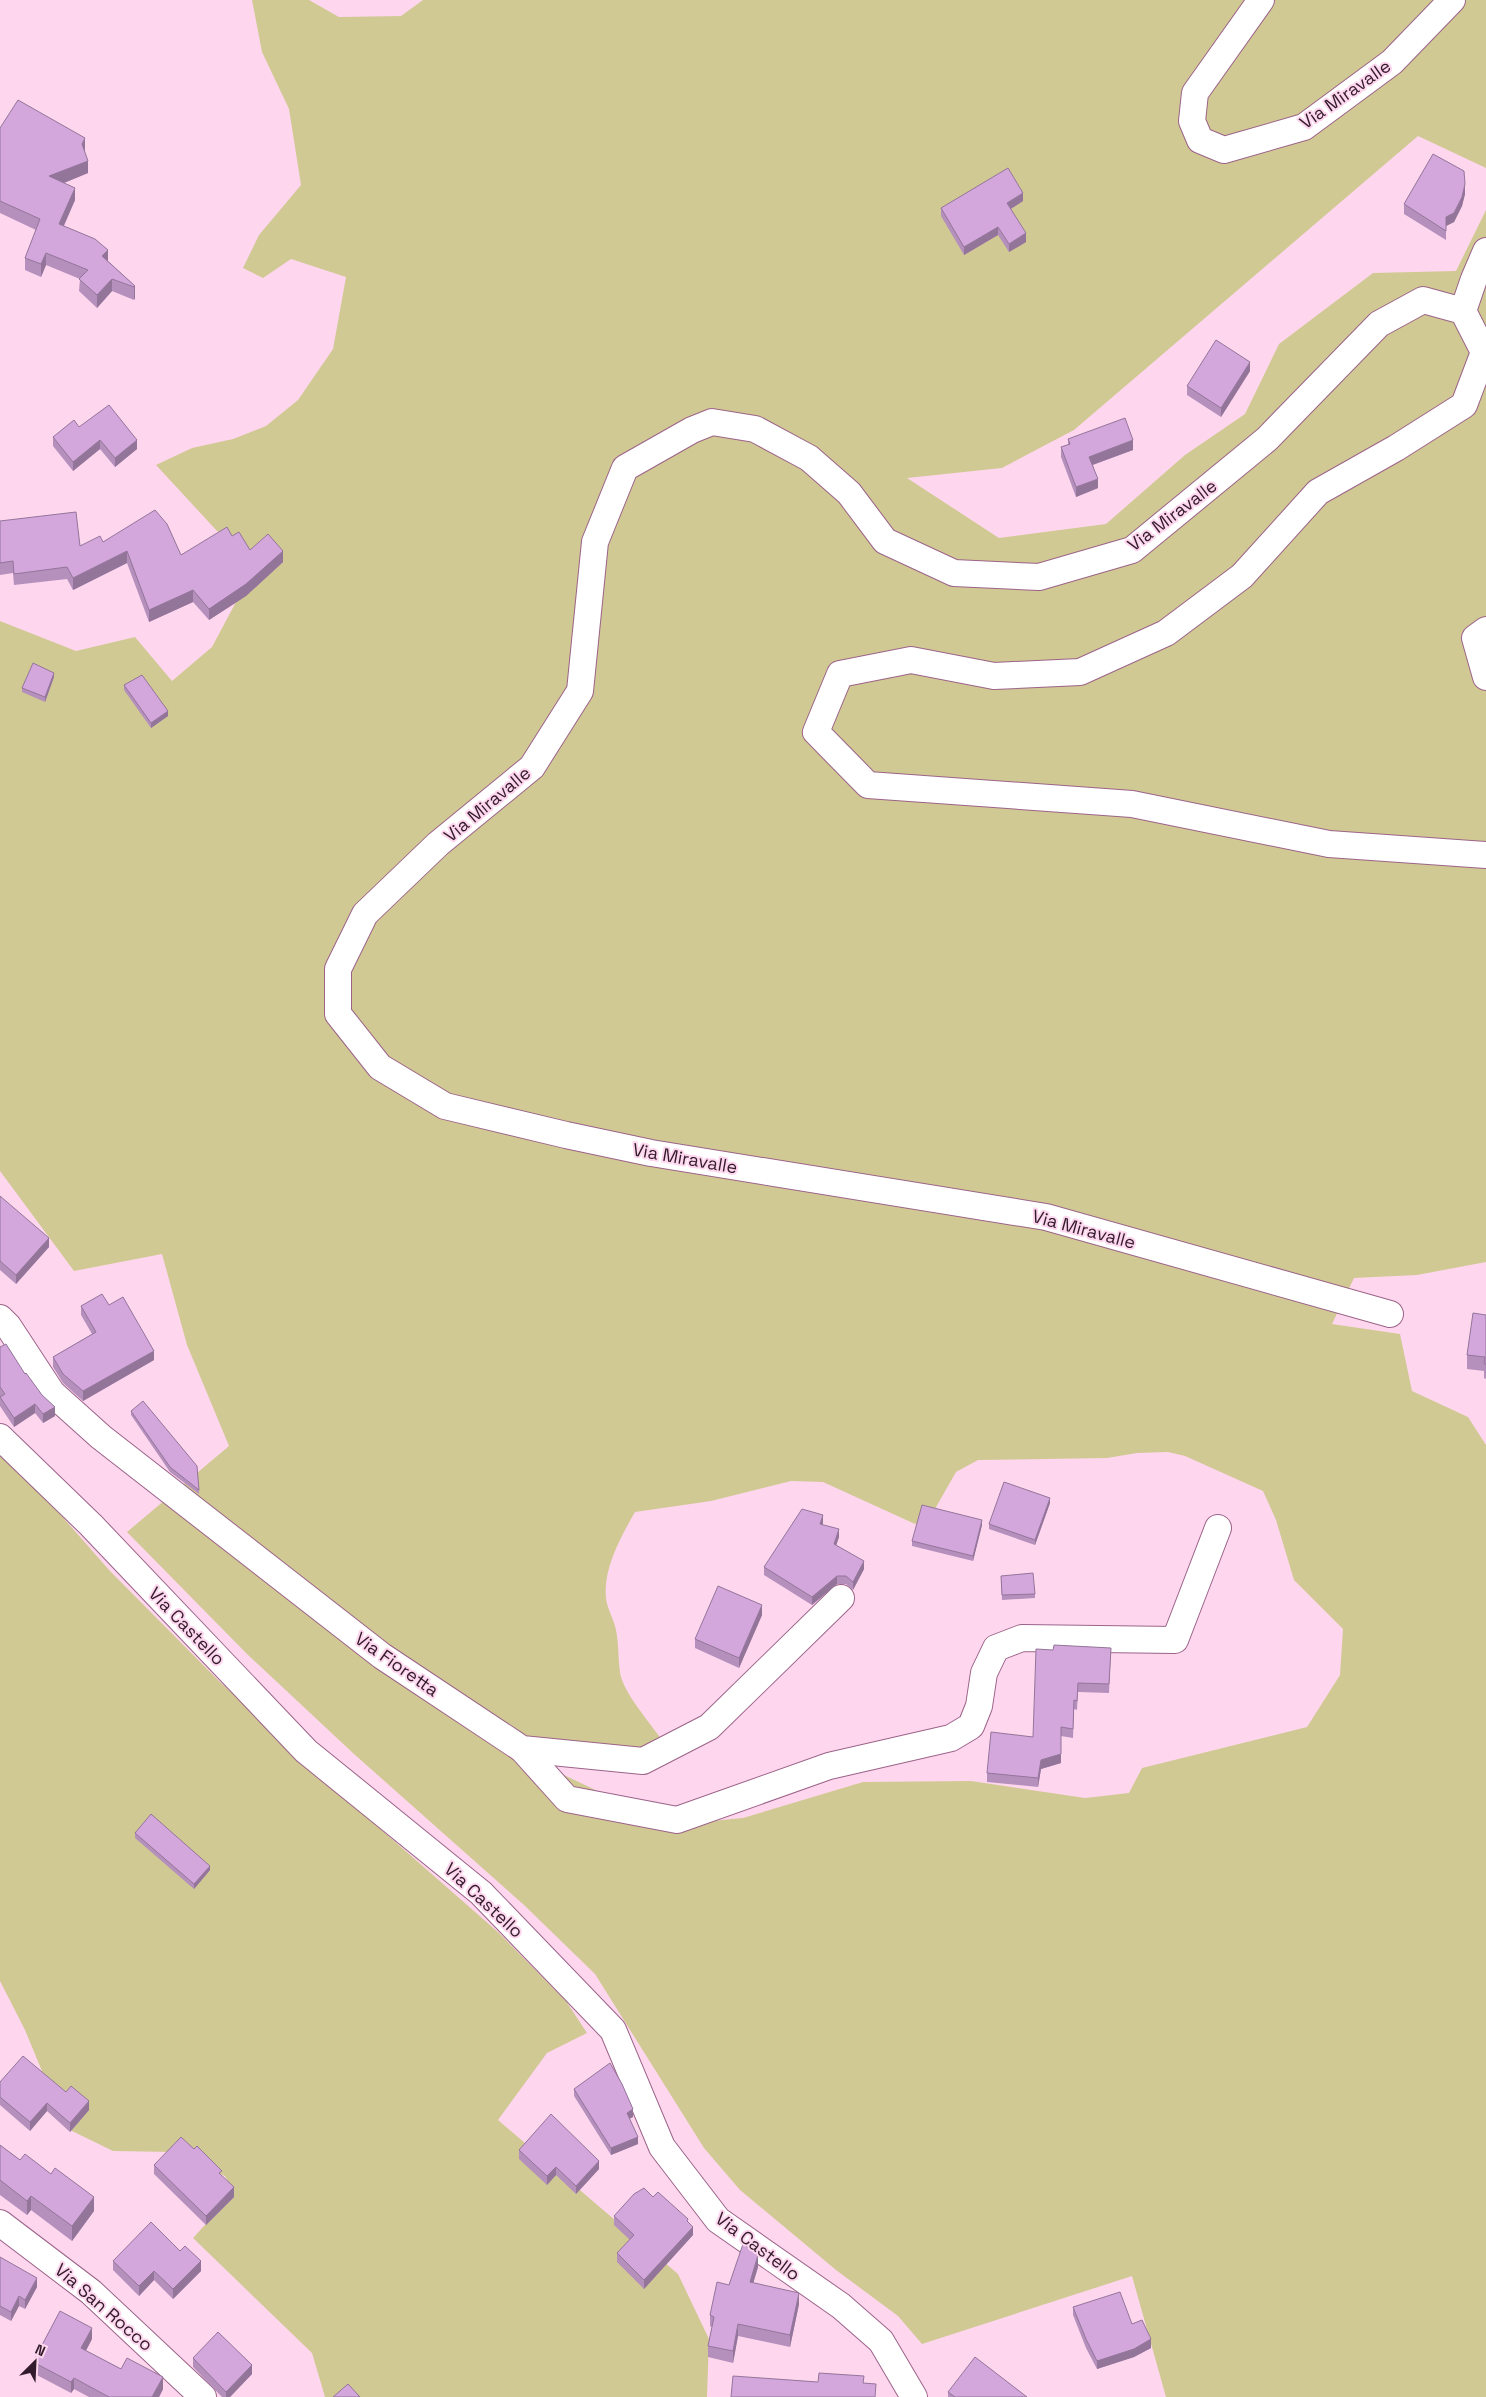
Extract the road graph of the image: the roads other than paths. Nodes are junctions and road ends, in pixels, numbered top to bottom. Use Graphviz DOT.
graph roads {
  1 [pos="1261,0"];
  2 [pos="1452,0"];
  3 [pos="1486,251"];
  4 [pos="1463,311"];
  5 [pos="1486,630"];
  6 [pos="1486,677"];
  7 [pos="1486,855"];
  8 [pos="1390,1314"];
  9 [pos="0,1318"];
  10 [pos="0,1437"];
  11 [pos="1218,1528"];
  12 [pos="841,1598"];
  13 [pos="522,1749"];
  14 [pos="0,2223"];
  15 [pos="203,2397"];
  16 [pos="914,2397"];
  1 -- 2 [label="street, Via Miravalle"];
  3 -- 4 [label="street"];
  4 -- 7 [label="street"];
  4 -- 8 [label="street, Via Miravalle"];
  5 -- 6 [label="street"];
  9 -- 13 [label="street, Via Fioretta"];
  10 -- 16 [label="street, Via Castello"];
  11 -- 13 [label="street"];
  12 -- 13 [label="street, Via Fioretta"];
  14 -- 15 [label="street, Via San Rocco"];
}
